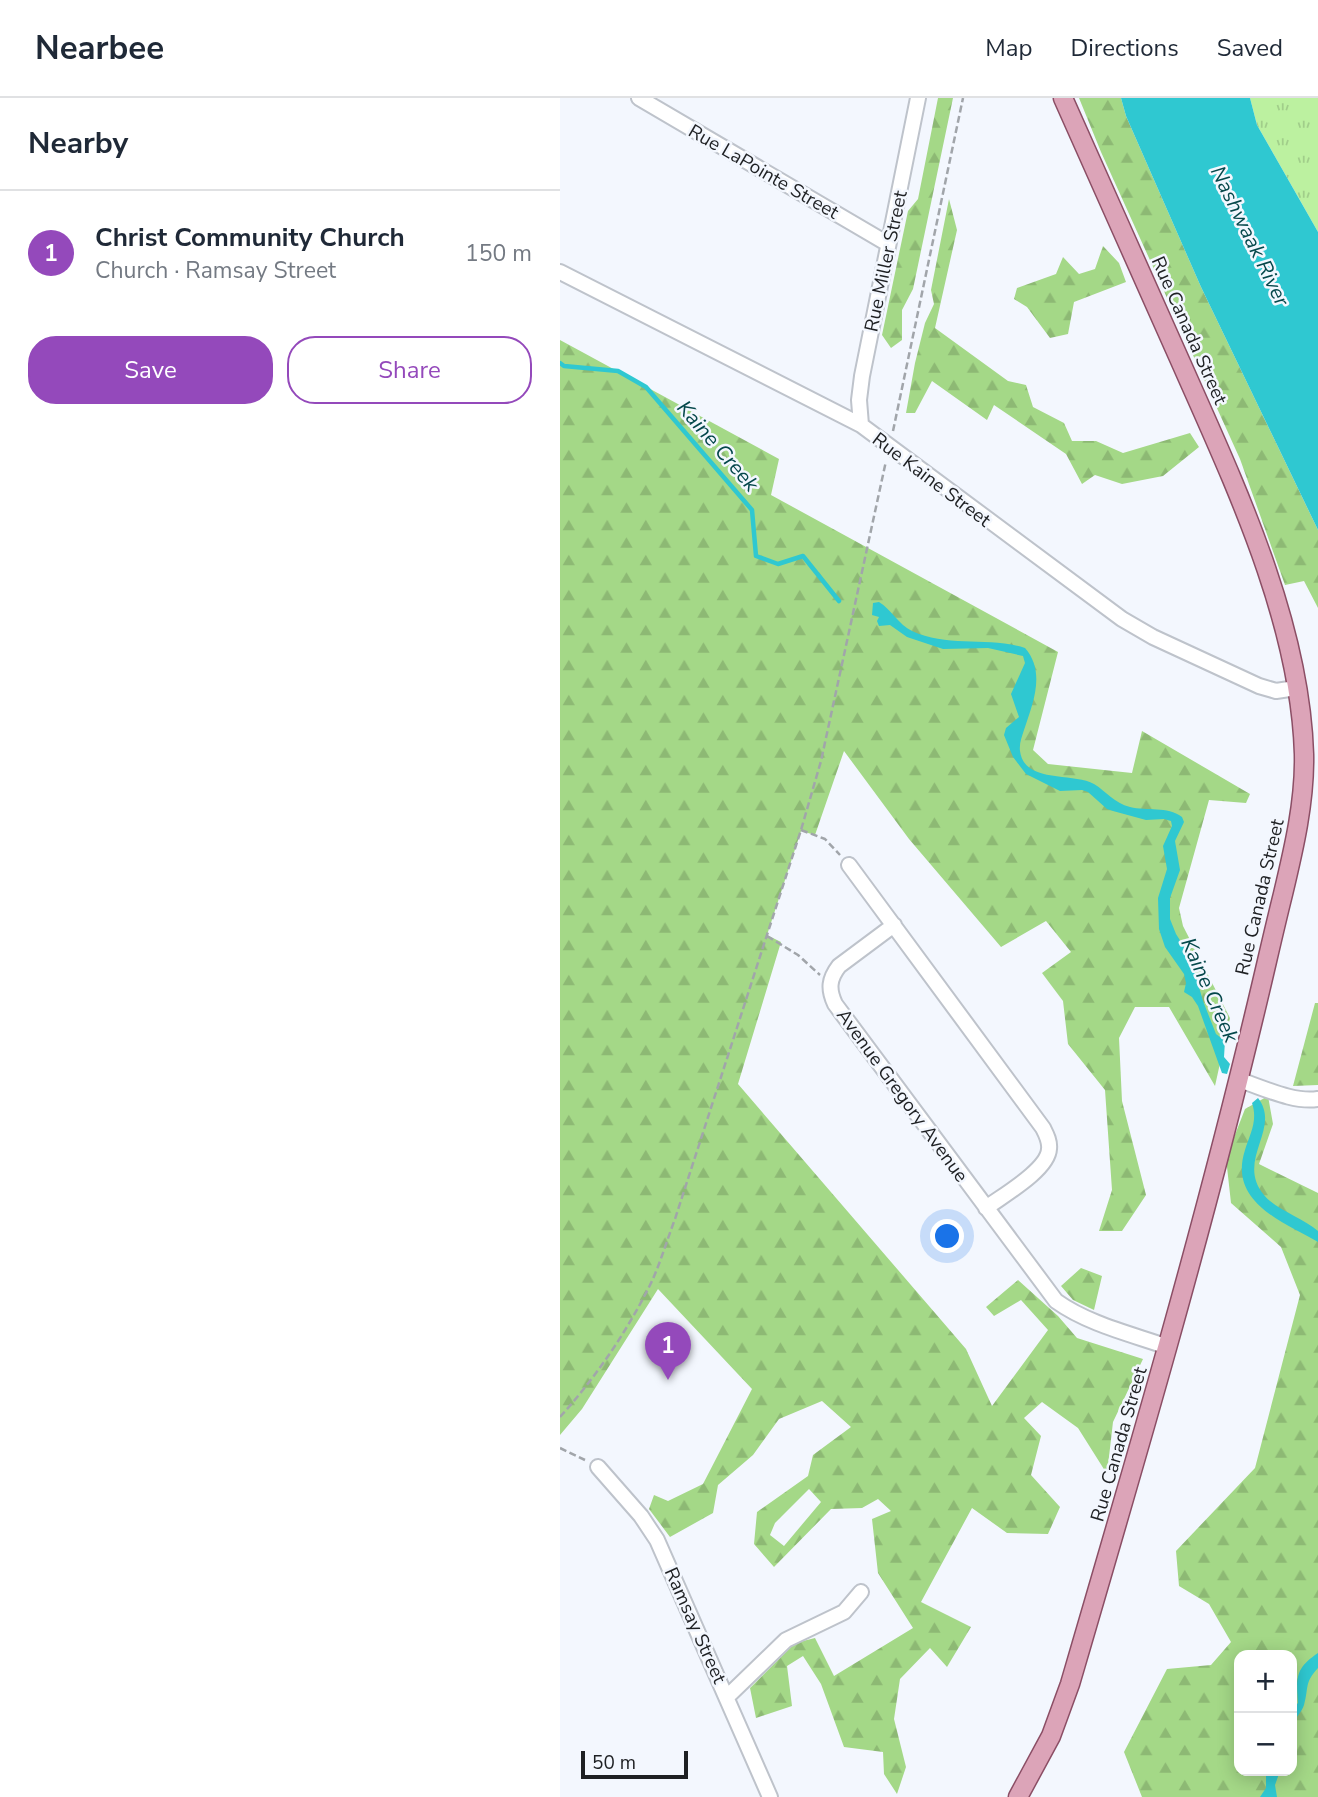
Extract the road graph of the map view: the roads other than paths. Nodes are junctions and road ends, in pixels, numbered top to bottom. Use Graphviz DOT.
graph roads {
  1 [pos="639,98"];
  2 [pos="918,98"];
  3 [pos="1063,98"];
  4 [pos="888,244"];
  5 [pos="560,272"];
  6 [pos="861,425"];
  7 [pos="1296,688"];
  8 [pos="849,865"];
  9 [pos="894,925"];
  10 [pos="1239,1080"];
  11 [pos="1315,1101"];
  12 [pos="986,1208"];
  13 [pos="1168,1348"];
  14 [pos="598,1467"];
  15 [pos="861,1592"];
  16 [pos="727,1697"];
  17 [pos="770,1797"];
  18 [pos="1018,1797"];
  1 -- 4 [label="street, Rue LaPointe Street"];
  2 -- 4 [label="street, Rue Miller Street"];
  3 -- 7 [label="main road, Rue Canada Street"];
  4 -- 6 [label="street, Rue Miller Street"];
  5 -- 6 [label="street, Rue Kaine Street"];
  6 -- 7 [label="street, Rue Kaine Street"];
  7 -- 10 [label="main road, Rue Canada Street"];
  8 -- 9 [label="street"];
  9 -- 12 [label="street"];
  9 -- 12 [label="street, Avenue Gregory Avenue"];
  10 -- 11 [label="street"];
  10 -- 13 [label="main road, Rue Canada Street"];
  12 -- 13 [label="street, Avenue Gregory Avenue"];
  13 -- 18 [label="main road, Rue Canada Street"];
  14 -- 16 [label="street, Ramsay Street"];
  15 -- 16 [label="street"];
  16 -- 17 [label="street, Ramsay Street"];
}
